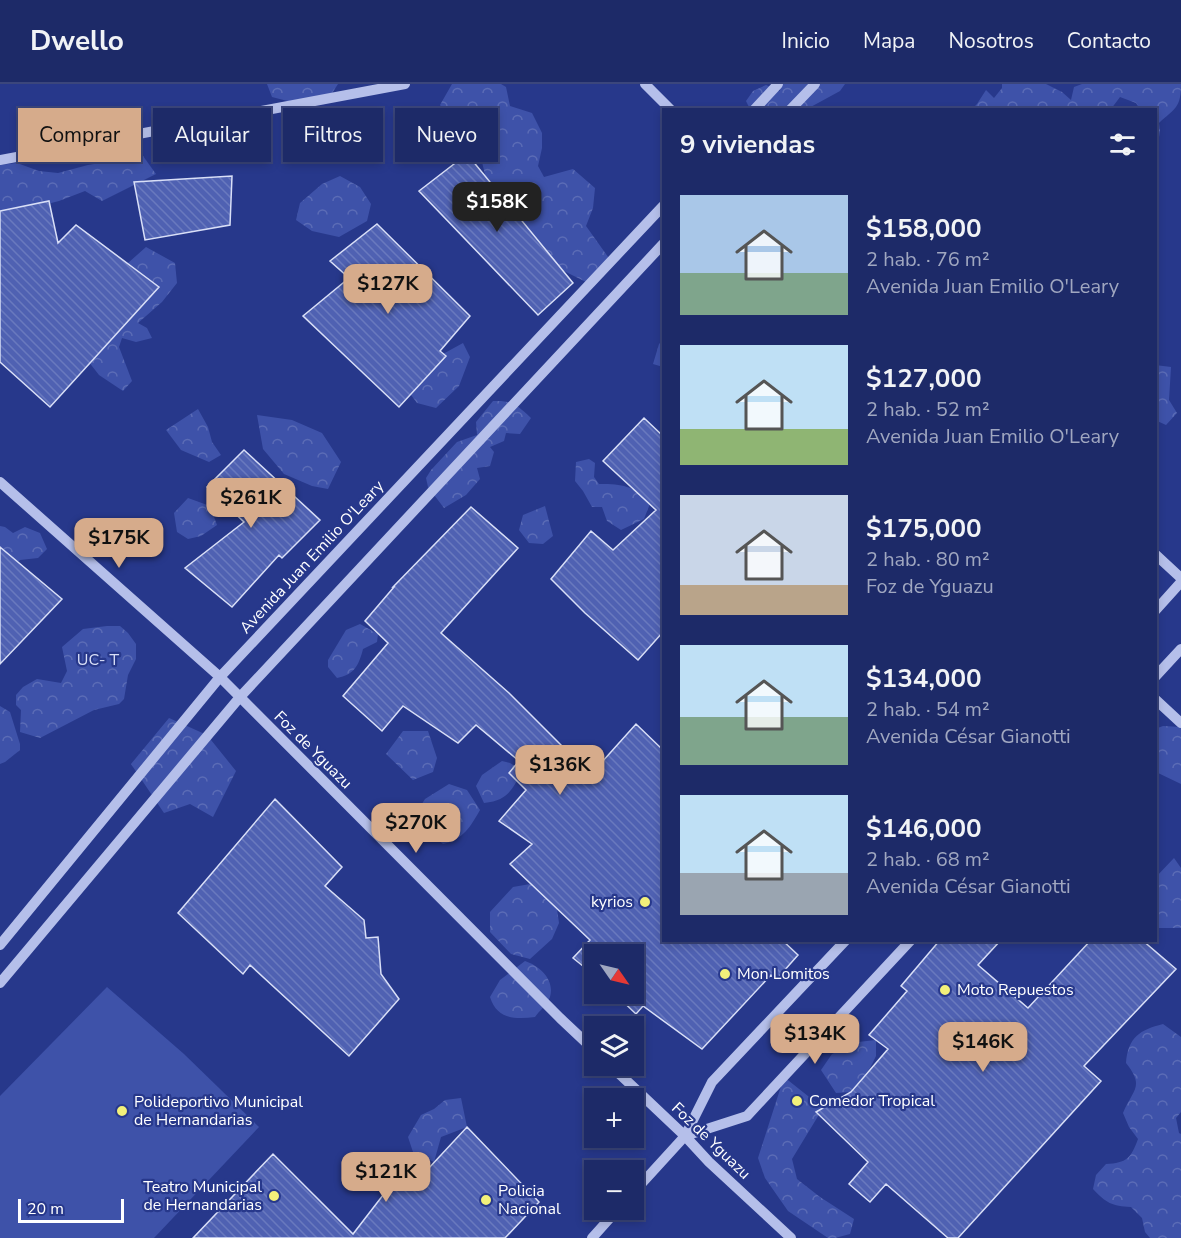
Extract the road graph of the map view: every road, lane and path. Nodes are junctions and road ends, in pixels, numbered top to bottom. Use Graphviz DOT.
graph roads {
  1 [pos="405,84"];
  2 [pos="645,84"];
  3 [pos="778,84"];
  4 [pos="815,84"];
  5 [pos="669,108"];
  6 [pos="756,108"];
  7 [pos="792,108"];
  8 [pos="0,160"];
  9 [pos="662,207"];
  10 [pos="662,245"];
  11 [pos="0,482"];
  12 [pos="1157,556"];
  13 [pos="1181,580"];
  14 [pos="1157,609"];
  15 [pos="1181,648"];
  16 [pos="1157,675"];
  17 [pos="220,677"];
  18 [pos="240,697"];
  19 [pos="1157,701"];
  20 [pos="1181,723"];
  21 [pos="844,942"];
  22 [pos="909,942"];
  23 [pos="0,945"];
  24 [pos="0,982"];
  25 [pos="584,1041"];
  26 [pos="621,1076"];
  27 [pos="685,1137"];
  28 [pos="644,1181"];
  29 [pos="608,1220"];
  30 [pos="592,1238"];
  31 [pos="791,1238"];
  1 -- 8 [label="street"];
  2 -- 5 [label="street"];
  3 -- 6 [label="street"];
  4 -- 7 [label="street"];
  9 -- 17 [label="street, Avenida Juan Emilio O'Leary"];
  10 -- 18 [label="street"];
  11 -- 17 [label="street, Foz de Yguazu"];
  12 -- 13 [label="street"];
  13 -- 14 [label="street"];
  15 -- 16 [label="street"];
  17 -- 18 [label="street, Foz de Yguazu"];
  17 -- 23 [label="street, Avenida Juan Emilio O'Leary"];
  18 -- 24 [label="street"];
  18 -- 25 [label="street, Foz de Yguazu"];
  19 -- 20 [label="street"];
  21 -- 27 [label="street"];
  22 -- 27 [label="street"];
  26 -- 27 [label="street, Foz de Yguazu"];
  27 -- 28 [label="street"];
  27 -- 31 [label="street, Foz de Yguazu"];
  29 -- 30 [label="street"];
}
